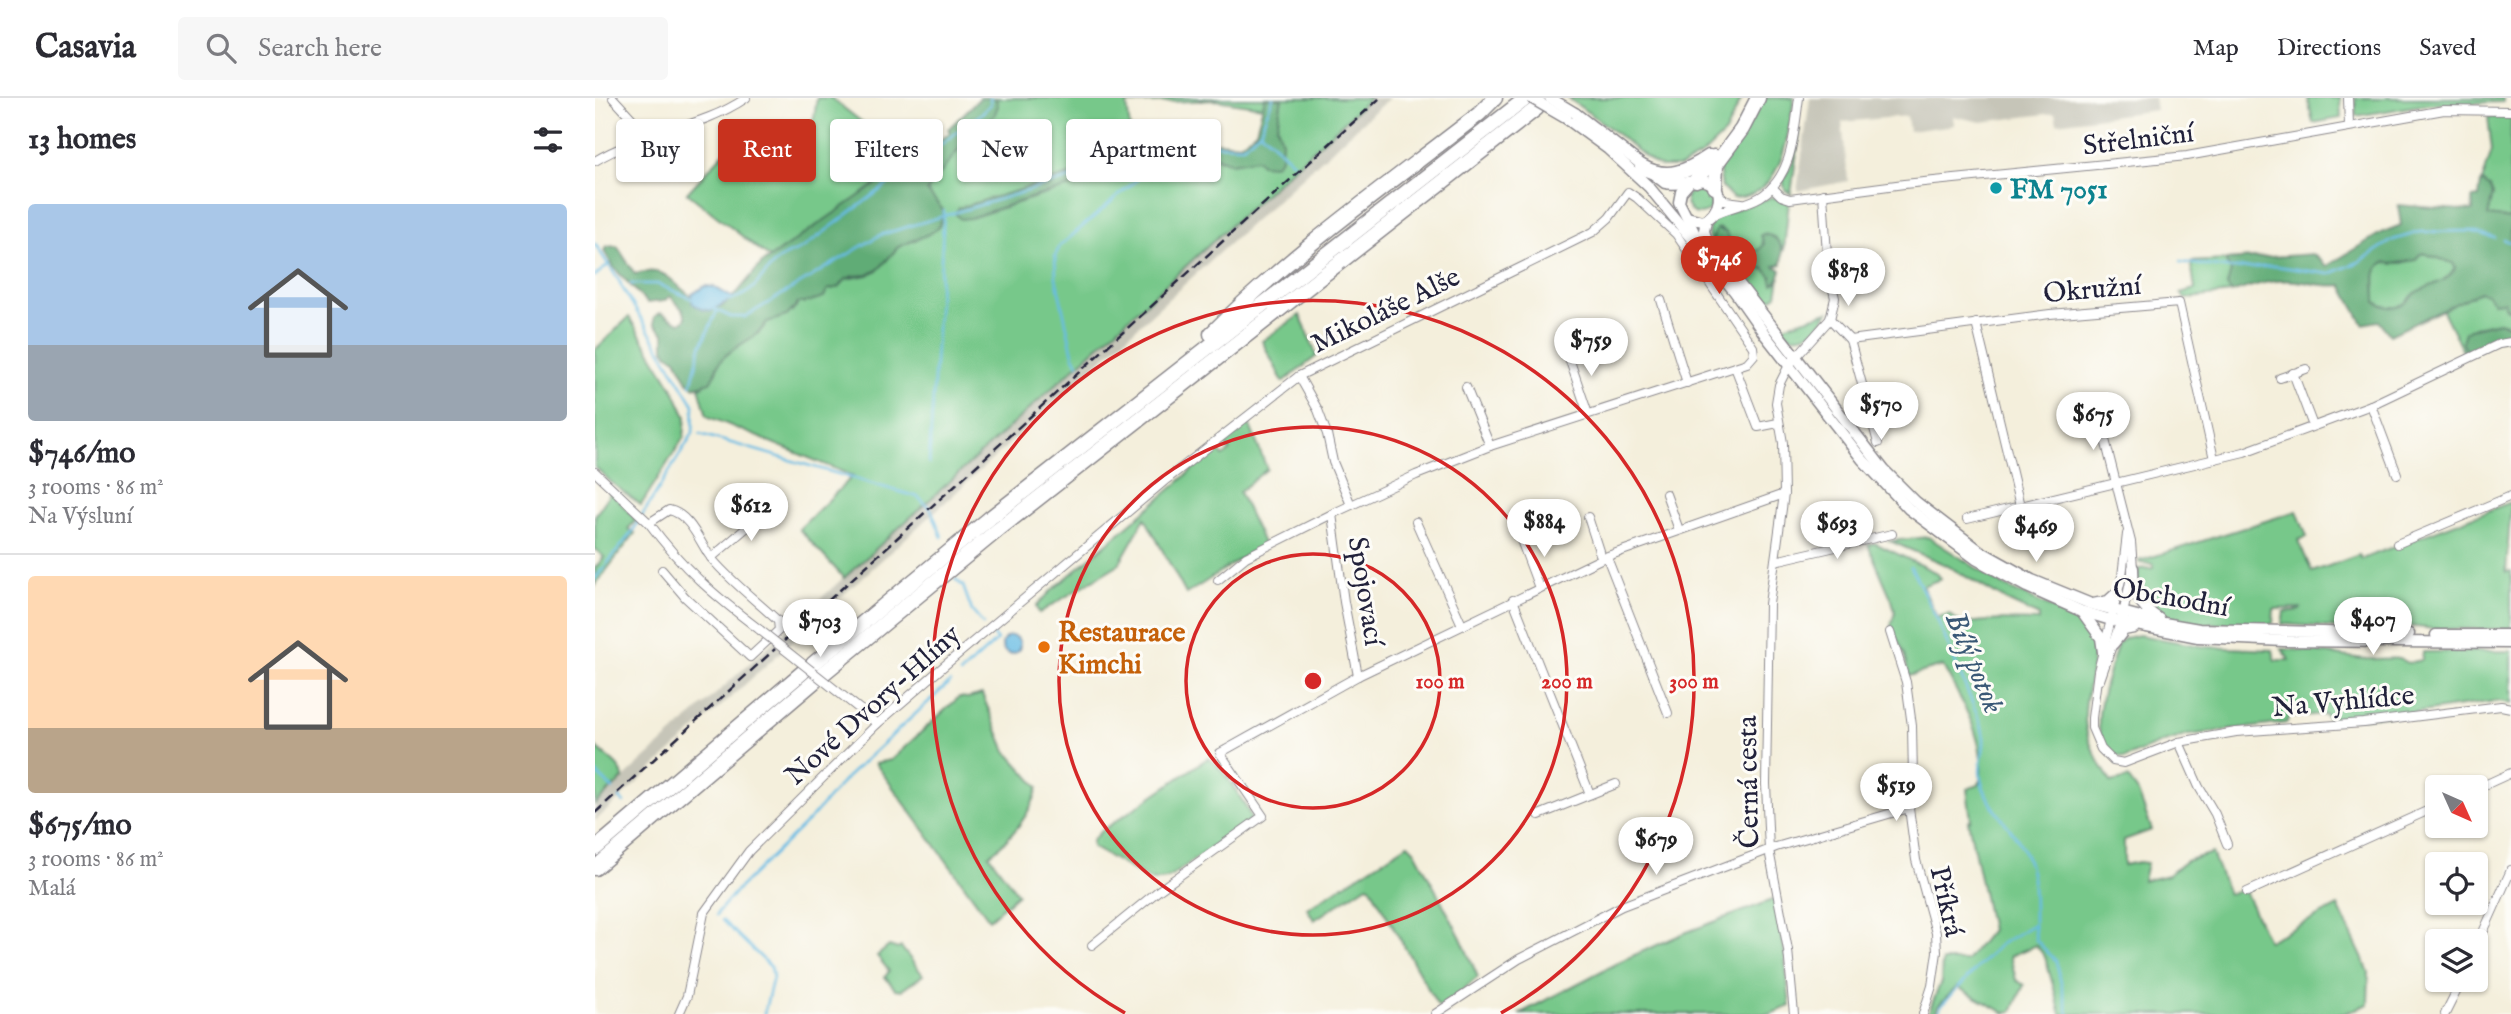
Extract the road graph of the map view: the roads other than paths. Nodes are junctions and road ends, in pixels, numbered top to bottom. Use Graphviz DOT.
graph roads {
  1 [pos="613,98"];
  2 [pos="746,98"];
  3 [pos="1495,98"];
  4 [pos="1550,98"];
  5 [pos="1748,98"];
  6 [pos="1758,98"];
  7 [pos="1799,98"];
  8 [pos="2348,98"];
  9 [pos="1531,102"];
  10 [pos="2511,111"];
  11 [pos="1571,116"];
  12 [pos="632,119"];
  13 [pos="701,119"];
  14 [pos="2349,126"];
  15 [pos="1722,144"];
  16 [pos="616,151"];
  17 [pos="595,161"];
  18 [pos="1642,167"];
  19 [pos="1692,182"];
  20 [pos="1649,187"];
  21 [pos="1772,187"];
  22 [pos="1717,191"];
  23 [pos="1823,194"];
  24 [pos="1679,202"];
  25 [pos="1745,203"];
  26 [pos="1687,217"];
  27 [pos="1710,217"];
  28 [pos="1709,260"];
  29 [pos="1661,300"];
  30 [pos="1830,319"];
  31 [pos="1976,323"];
  32 [pos="1850,340"];
  33 [pos="2511,342"];
  34 [pos="1567,352"];
  35 [pos="1793,362"];
  36 [pos="1735,368"];
  37 [pos="2306,369"];
  38 [pos="2293,373"];
  39 [pos="1299,376"];
  40 [pos="2280,378"];
  41 [pos="1173,383"];
  42 [pos="1687,383"];
  43 [pos="1467,387"];
  44 [pos="2371,405"];
  45 [pos="2120,408"];
  46 [pos="2098,412"];
  47 [pos="1588,414"];
  48 [pos="2079,417"];
  49 [pos="1778,423"];
  50 [pos="2313,426"];
  51 [pos="1878,443"];
  52 [pos="1490,446"];
  53 [pos="2214,459"];
  54 [pos="595,472"];
  55 [pos="2397,474"];
  56 [pos="1167,479"];
  57 [pos="2116,484"];
  58 [pos="1666,494"];
  59 [pos="1784,494"];
  60 [pos="2511,496"];
  61 [pos="772,506"];
  62 [pos="1351,506"];
  63 [pos="2020,506"];
  64 [pos="1332,513"];
  65 [pos="1588,517"];
  66 [pos="1966,519"];
  67 [pos="647,521"];
  68 [pos="1416,522"];
  69 [pos="1679,530"];
  70 [pos="1892,534"];
  71 [pos="2127,534"];
  72 [pos="1521,540"];
  73 [pos="2397,544"];
  74 [pos="1605,557"];
  75 [pos="711,558"];
  76 [pos="1775,561"];
  77 [pos="2133,568"];
  78 [pos="662,570"];
  79 [pos="1218,580"];
  80 [pos="1539,588"];
  81 [pos="2118,592"];
  82 [pos="1513,600"];
  83 [pos="2091,604"];
  84 [pos="2081,611"];
  85 [pos="2116,617"];
  86 [pos="2164,623"];
  87 [pos="1462,625"];
  88 [pos="2138,627"];
  89 [pos="1890,632"];
  90 [pos="2511,635"];
  91 [pos="2511,643"];
  92 [pos="2113,644"];
  93 [pos="2103,652"];
  94 [pos="814,672"];
  95 [pos="1358,676"];
  96 [pos="2098,684"];
  97 [pos="2511,708"];
  98 [pos="1668,713"];
  99 [pos="877,724"];
  100 [pos="2179,742"];
  101 [pos="2511,773"];
  102 [pos="2489,783"];
  103 [pos="1616,784"];
  104 [pos="1590,794"];
  105 [pos="1909,808"];
  106 [pos="2425,812"];
  107 [pos="1539,815"];
  108 [pos="2227,844"];
  109 [pos="595,849"];
  110 [pos="1769,850"];
  111 [pos="595,868"];
  112 [pos="2511,870"];
  113 [pos="2247,892"];
  114 [pos="2485,929"];
  115 [pos="1092,945"];
  116 [pos="2456,992"];
  117 [pos="679,1014"];
  118 [pos="1435,1014"];
  119 [pos="1794,1014"];
  120 [pos="1923,1014"];
  121 [pos="2445,1014"];
  1 -- 12 [label="street"];
  2 -- 13 [label="street"];
  3 -- 41 [label="highway"];
  4 -- 11 [label="main road, bridge"];
  5 -- 15 [label="highway"];
  6 -- 22 [label="highway"];
  7 -- 21 [label="street"];
  8 -- 14 [label="street"];
  9 -- 11 [label="main road, bridge"];
  9 -- 41 [label="highway"];
  9 -- 41 [label="highway"];
  10 -- 14 [label="street, Střelniční"];
  11 -- 18 [label="main road"];
  11 -- 20 [label="main road"];
  14 -- 23 [label="street, Střelniční"];
  15 -- 18 [label="highway"];
  15 -- 19 [label="highway"];
  16 -- 17 [label="street"];
  18 -- 19 [label="main road"];
  19 -- 22 [label="main road"];
  19 -- 24 [label="main road"];
  20 -- 24 [label="main road"];
  20 -- 28 [label="main road"];
  21 -- 23 [label="street, Střelniční"];
  21 -- 25 [label="street"];
  22 -- 25 [label="street"];
  22 -- 27 [label="main road"];
  23 -- 30 [label="street"];
  24 -- 26 [label="main road"];
  25 -- 27 [label="street"];
  26 -- 27 [label="main road"];
  26 -- 28 [label="main road"];
  27 -- 35 [label="main road, Obchodní"];
  28 -- 35 [label="main road, Obchodní"];
  29 -- 42 [label="street"];
  30 -- 32 [label="street"];
  30 -- 35 [label="street, Černá cesta"];
  31 -- 32 [label="street, Okružní"];
  31 -- 53 [label="street, Okružní"];
  31 -- 63 [label="street"];
  32 -- 51 [label="street"];
  33 -- 44 [label="street"];
  34 -- 47 [label="street"];
  35 -- 49 [label="street, Černá cesta"];
  35 -- 83 [label="main road, Obchodní"];
  35 -- 84 [label="main road, Obchodní"];
  36 -- 39 [label="street, Mikoláše Alše"];
  36 -- 42 [label="street"];
  36 -- 49 [label="street"];
  37 -- 38 [label="street"];
  38 -- 40 [label="street"];
  38 -- 50 [label="street"];
  39 -- 56 [label="street, Mikoláše Alše"];
  39 -- 62 [label="street"];
  41 -- 94 [label="highway"];
  42 -- 47 [label="street"];
  43 -- 52 [label="street"];
  44 -- 50 [label="street"];
  44 -- 55 [label="street"];
  45 -- 46 [label="street"];
  46 -- 48 [label="street"];
  46 -- 57 [label="street, Na Vyhlídce"];
  47 -- 52 [label="street"];
  49 -- 59 [label="street, Černá cesta"];
  50 -- 53 [label="street"];
  52 -- 62 [label="street"];
  53 -- 57 [label="street"];
  54 -- 67 [label="street"];
  56 -- 99 [label="street, Nové Dvory-Hlíny"];
  57 -- 63 [label="street"];
  57 -- 71 [label="street, Na Vyhlídce"];
  58 -- 69 [label="street"];
  59 -- 69 [label="street"];
  59 -- 76 [label="street, Černá cesta"];
  60 -- 73 [label="street"];
  61 -- 75 [label="street"];
  62 -- 64 [label="street"];
  63 -- 66 [label="street"];
  64 -- 79 [label="street"];
  64 -- 95 [label="street, Spojovací"];
  65 -- 74 [label="street"];
  67 -- 75 [label="street"];
  67 -- 99 [label="street, bridge"];
  68 -- 87 [label="street"];
  69 -- 74 [label="street"];
  70 -- 76 [label="street"];
  71 -- 77 [label="street, Na Vyhlídce"];
  71 -- 81 [label="street, Na Vyhlídce"];
  72 -- 80 [label="street"];
  74 -- 80 [label="street"];
  74 -- 98 [label="street"];
  75 -- 78 [label="street"];
  76 -- 110 [label="street, Černá cesta"];
  77 -- 85 [label="street, Na Vyhlídce"];
  77 -- 86 [label="main road"];
  80 -- 82 [label="street"];
  81 -- 83 [label="main road"];
  81 -- 85 [label="street, Na Vyhlídce"];
  82 -- 87 [label="street"];
  82 -- 104 [label="street"];
  83 -- 85 [label="main road, Obchodní"];
  84 -- 85 [label="main road, Obchodní"];
  84 -- 93 [label="main road"];
  85 -- 86 [label="main road, Obchodní"];
  85 -- 88 [label="main road, Obchodní"];
  85 -- 92 [label="street, Na Vyhlídce"];
  85 -- 93 [label="street, Na Vyhlídce"];
  86 -- 90 [label="main road, Obchodní"];
  87 -- 95 [label="street"];
  88 -- 91 [label="main road, Obchodní"];
  88 -- 92 [label="main road"];
  89 -- 105 [label="street, Příkrá"];
  92 -- 96 [label="street, Na Vyhlídce"];
  93 -- 96 [label="street, Na Vyhlídce"];
  94 -- 109 [label="highway"];
  94 -- 111 [label="highway"];
  95 -- 115 [label="street"];
  96 -- 100 [label="street, Na Vyhlídce"];
  97 -- 100 [label="street, Na Vyhlídce"];
  99 -- 117 [label="street, Nové Dvory-Hlíny"];
  100 -- 108 [label="street"];
  101 -- 102 [label="street"];
  103 -- 104 [label="street"];
  104 -- 107 [label="street"];
  105 -- 110 [label="street"];
  105 -- 120 [label="street, Příkrá"];
  106 -- 113 [label="street"];
  110 -- 118 [label="street"];
  110 -- 119 [label="street, Černá cesta"];
  112 -- 114 [label="street"];
  116 -- 121 [label="street"];
}
